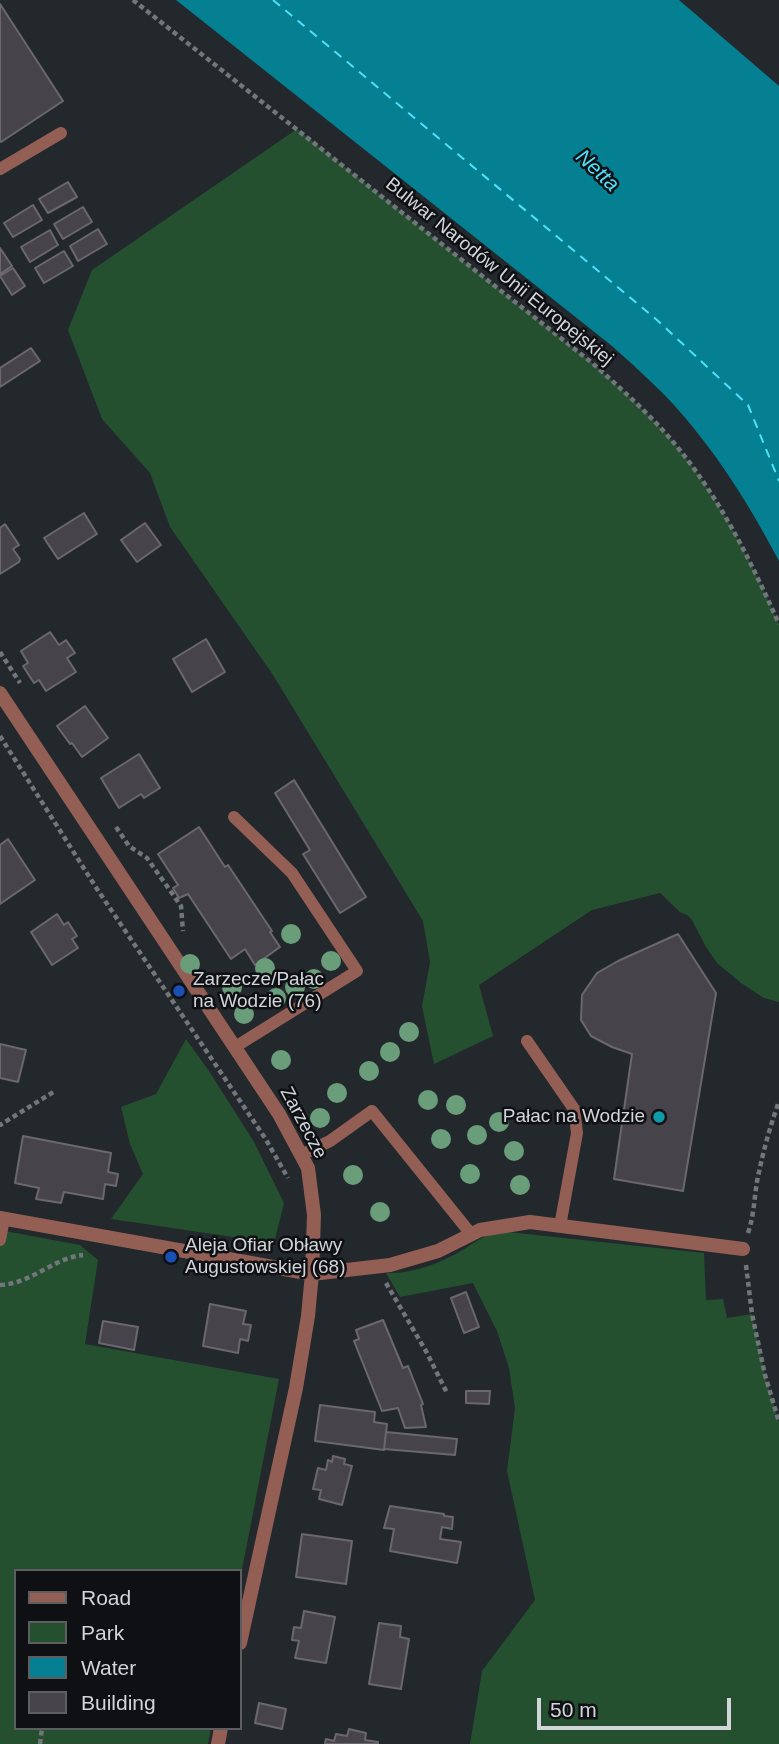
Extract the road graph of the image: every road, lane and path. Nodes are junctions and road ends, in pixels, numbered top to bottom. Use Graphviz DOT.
graph roads {
  1 [pos="133,0"];
  2 [pos="61,133"];
  3 [pos="0,169"];
  4 [pos="779,624"];
  5 [pos="0,694"];
  6 [pos="0,736"];
  7 [pos="234,817"];
  8 [pos="527,1041"];
  9 [pos="235,1047"];
  10 [pos="55,1091"];
  11 [pos="779,1101"];
  12 [pos="0,1127"];
  13 [pos="301,1154"];
  14 [pos="291,1183"];
  15 [pos="2,1218"];
  16 [pos="560,1226"];
  17 [pos="471,1234"];
  18 [pos="0,1240"];
  19 [pos="743,1249"];
  20 [pos="95,1254"];
  21 [pos="377,1266"];
  22 [pos="312,1275"];
  23 [pos="0,1285"];
  24 [pos="447,1393"];
  25 [pos="779,1422"];
  26 [pos="242,1634"];
  1 -- 4 [label="path, Bulwar Narodów Unii Europejskiej"];
  2 -- 3 [label="lane"];
  5 -- 9 [label="street, Zarzecze"];
  6 -- 14 [label="path"];
  7 -- 9 [label="lane"];
  8 -- 16 [label="lane"];
  9 -- 13 [label="street, Zarzecze"];
  10 -- 12 [label="path"];
  11 -- 19 [label="path"];
  13 -- 17 [label="lane"];
  13 -- 22 [label="street, Zarzecze"];
  15 -- 18 [label="lane"];
  15 -- 22 [label="street"];
  16 -- 17 [label="street"];
  16 -- 19 [label="street"];
  17 -- 21 [label="street"];
  19 -- 25 [label="path"];
  20 -- 23 [label="path"];
  21 -- 22 [label="street"];
  21 -- 24 [label="path"];
  22 -- 26 [label="street, Zarzecze"];
}
